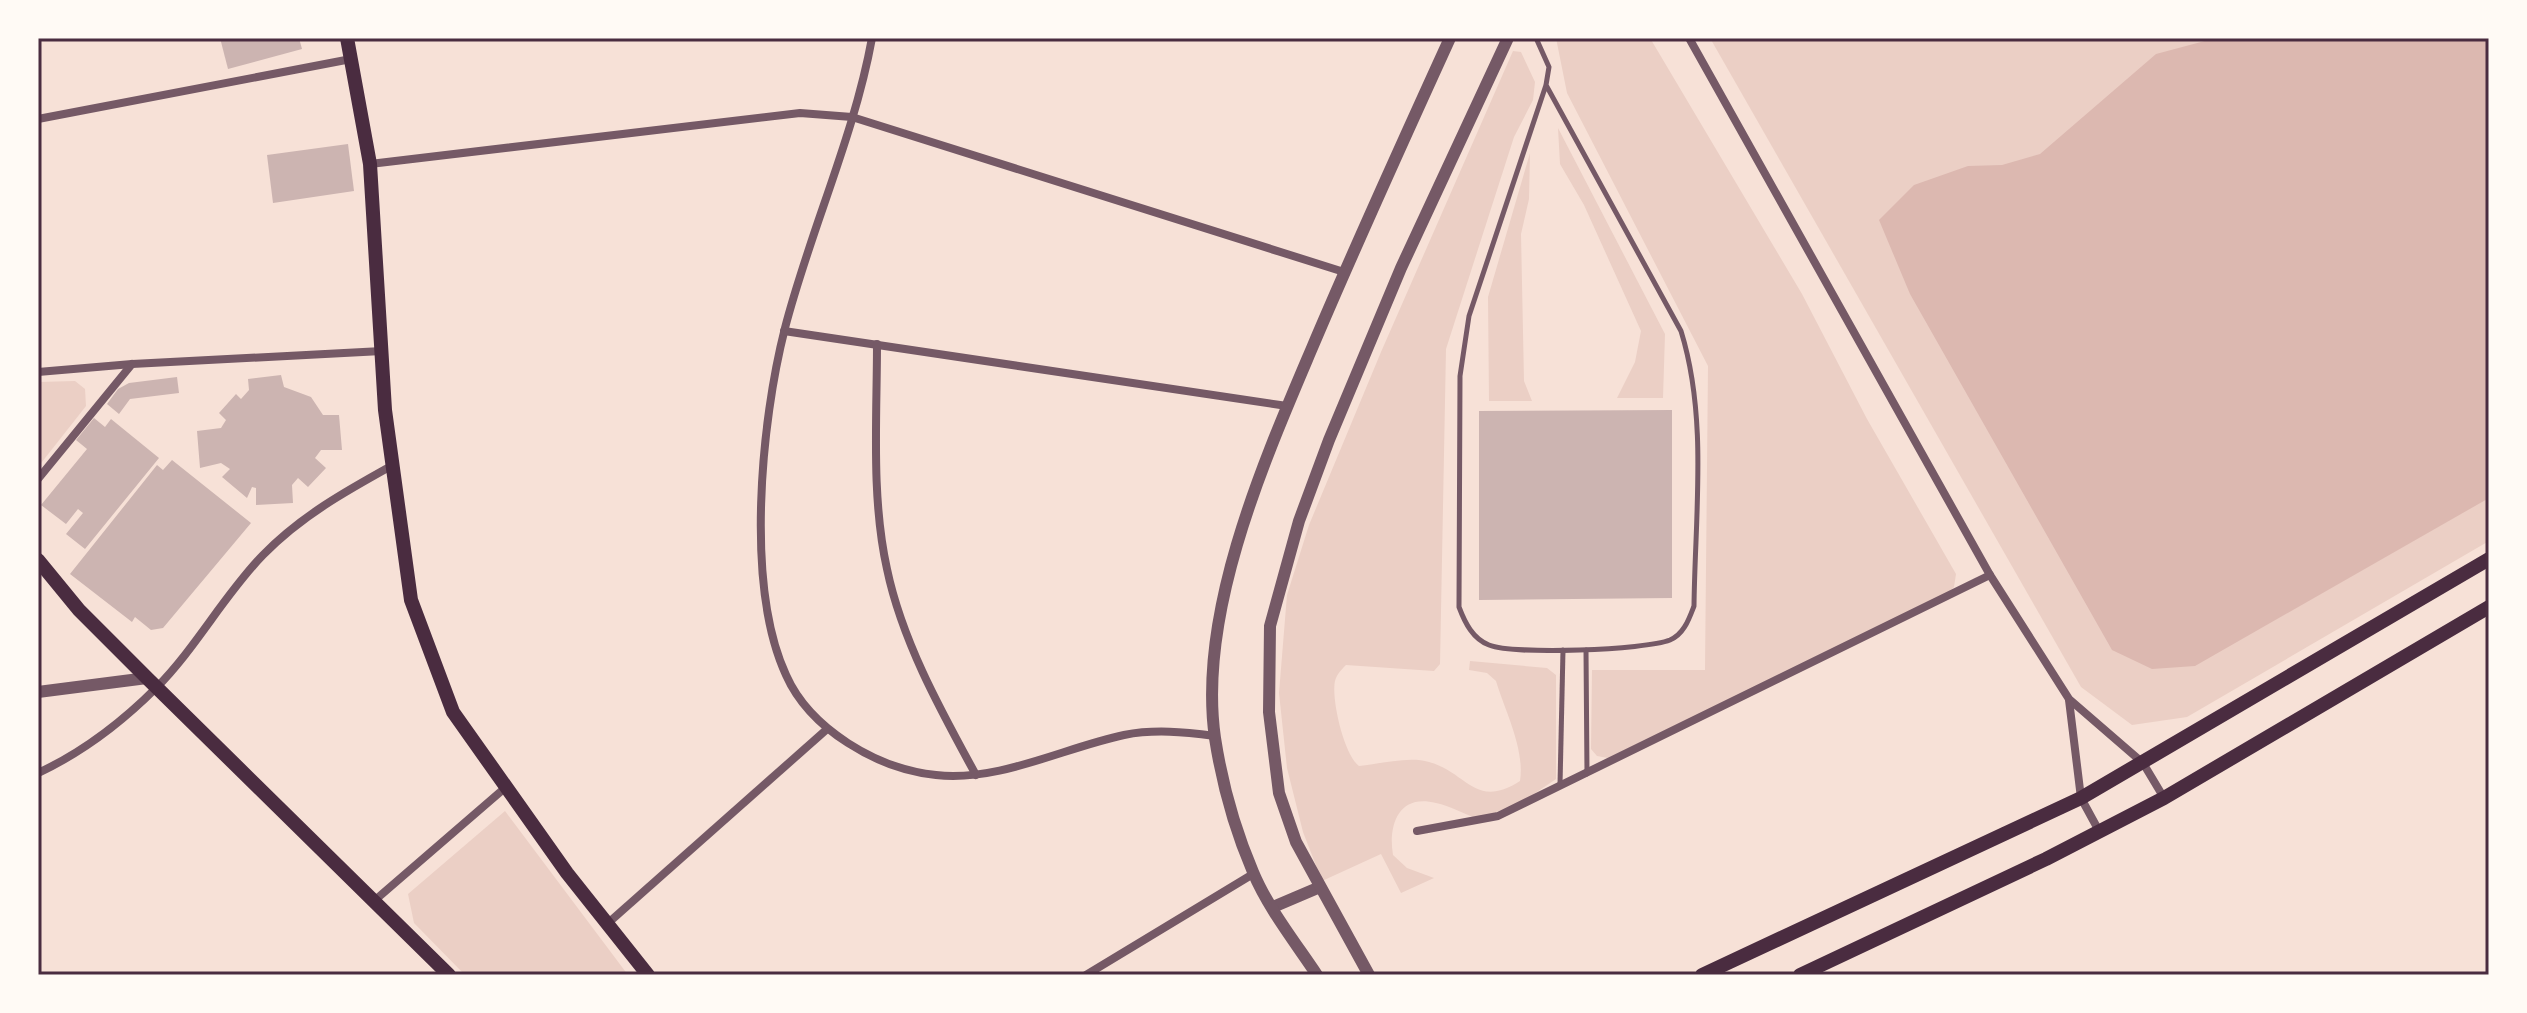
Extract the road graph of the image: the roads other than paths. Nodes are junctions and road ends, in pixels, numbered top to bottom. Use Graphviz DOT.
graph roads {
  1 [pos="347,38"];
  2 [pos="872,38"];
  3 [pos="1450,38"];
  4 [pos="1508,38"];
  5 [pos="1536,38"];
  6 [pos="1689,38"];
  7 [pos="352,58"];
  8 [pos="1546,85"];
  9 [pos="852,117"];
  10 [pos="38,119"];
  11 [pos="370,164"];
  12 [pos="1344,272"];
  13 [pos="784,331"];
  14 [pos="877,344"];
  15 [pos="382,351"];
  16 [pos="132,364"];
  17 [pos="38,372"];
  18 [pos="1287,406"];
  19 [pos="393,465"];
  20 [pos="38,479"];
  21 [pos="2489,559"];
  22 [pos="38,560"];
  23 [pos="1990,575"];
  24 [pos="2489,607"];
  25 [pos="1563,650"];
  26 [pos="1586,650"];
  27 [pos="152,682"];
  28 [pos="38,692"];
  29 [pos="2069,699"];
  30 [pos="826,730"];
  31 [pos="1215,736"];
  32 [pos="2143,763"];
  33 [pos="38,773"];
  34 [pos="976,775"];
  35 [pos="1587,775"];
  36 [pos="506,787"];
  37 [pos="1560,788"];
  38 [pos="2081,798"];
  39 [pos="2164,798"];
  40 [pos="1417,831"];
  41 [pos="2099,831"];
  42 [pos="1253,874"];
  43 [pos="1320,887"];
  44 [pos="374,901"];
  45 [pos="1273,907"];
  46 [pos="607,924"];
  47 [pos="1806,974"];
  48 [pos="449,975"];
  49 [pos="648,975"];
  50 [pos="1086,975"];
  51 [pos="1317,975"];
  52 [pos="1369,975"];
  53 [pos="1702,975"];
  1 -- 7 [label="main road"];
  2 -- 9 [label="street"];
  3 -- 12 [label="street"];
  4 -- 43 [label="street"];
  5 -- 8 [label="lane"];
  6 -- 23 [label="street"];
  7 -- 10 [label="street"];
  7 -- 11 [label="main road"];
  8 -- 25 [label="lane"];
  8 -- 26 [label="lane"];
  9 -- 11 [label="street"];
  9 -- 12 [label="street"];
  9 -- 13 [label="street"];
  11 -- 15 [label="main road"];
  12 -- 18 [label="street"];
  13 -- 14 [label="street"];
  13 -- 30 [label="street"];
  14 -- 18 [label="street"];
  14 -- 34 [label="street"];
  15 -- 16 [label="street"];
  15 -- 19 [label="main road"];
  16 -- 17 [label="street"];
  16 -- 20 [label="street"];
  18 -- 31 [label="street"];
  19 -- 27 [label="street"];
  19 -- 36 [label="main road"];
  21 -- 32 [label="main road"];
  22 -- 27 [label="main road"];
  23 -- 29 [label="street"];
  23 -- 35 [label="street"];
  24 -- 39 [label="main road"];
  25 -- 26 [label="lane"];
  25 -- 37 [label="lane"];
  26 -- 35 [label="lane"];
  27 -- 28 [label="street"];
  27 -- 33 [label="street"];
  27 -- 44 [label="main road"];
  29 -- 32 [label="street"];
  29 -- 38 [label="street"];
  30 -- 34 [label="street"];
  30 -- 46 [label="street"];
  31 -- 34 [label="street"];
  31 -- 42 [label="street"];
  32 -- 38 [label="main road"];
  32 -- 39 [label="street"];
  35 -- 37 [label="street"];
  36 -- 44 [label="street"];
  36 -- 46 [label="main road"];
  37 -- 40 [label="street"];
  38 -- 41 [label="street"];
  38 -- 53 [label="main road"];
  39 -- 41 [label="main road"];
  41 -- 47 [label="main road"];
  42 -- 45 [label="street"];
  42 -- 50 [label="street"];
  43 -- 45 [label="street"];
  43 -- 52 [label="street"];
  44 -- 48 [label="main road"];
  45 -- 51 [label="street"];
  46 -- 49 [label="main road"];
}
